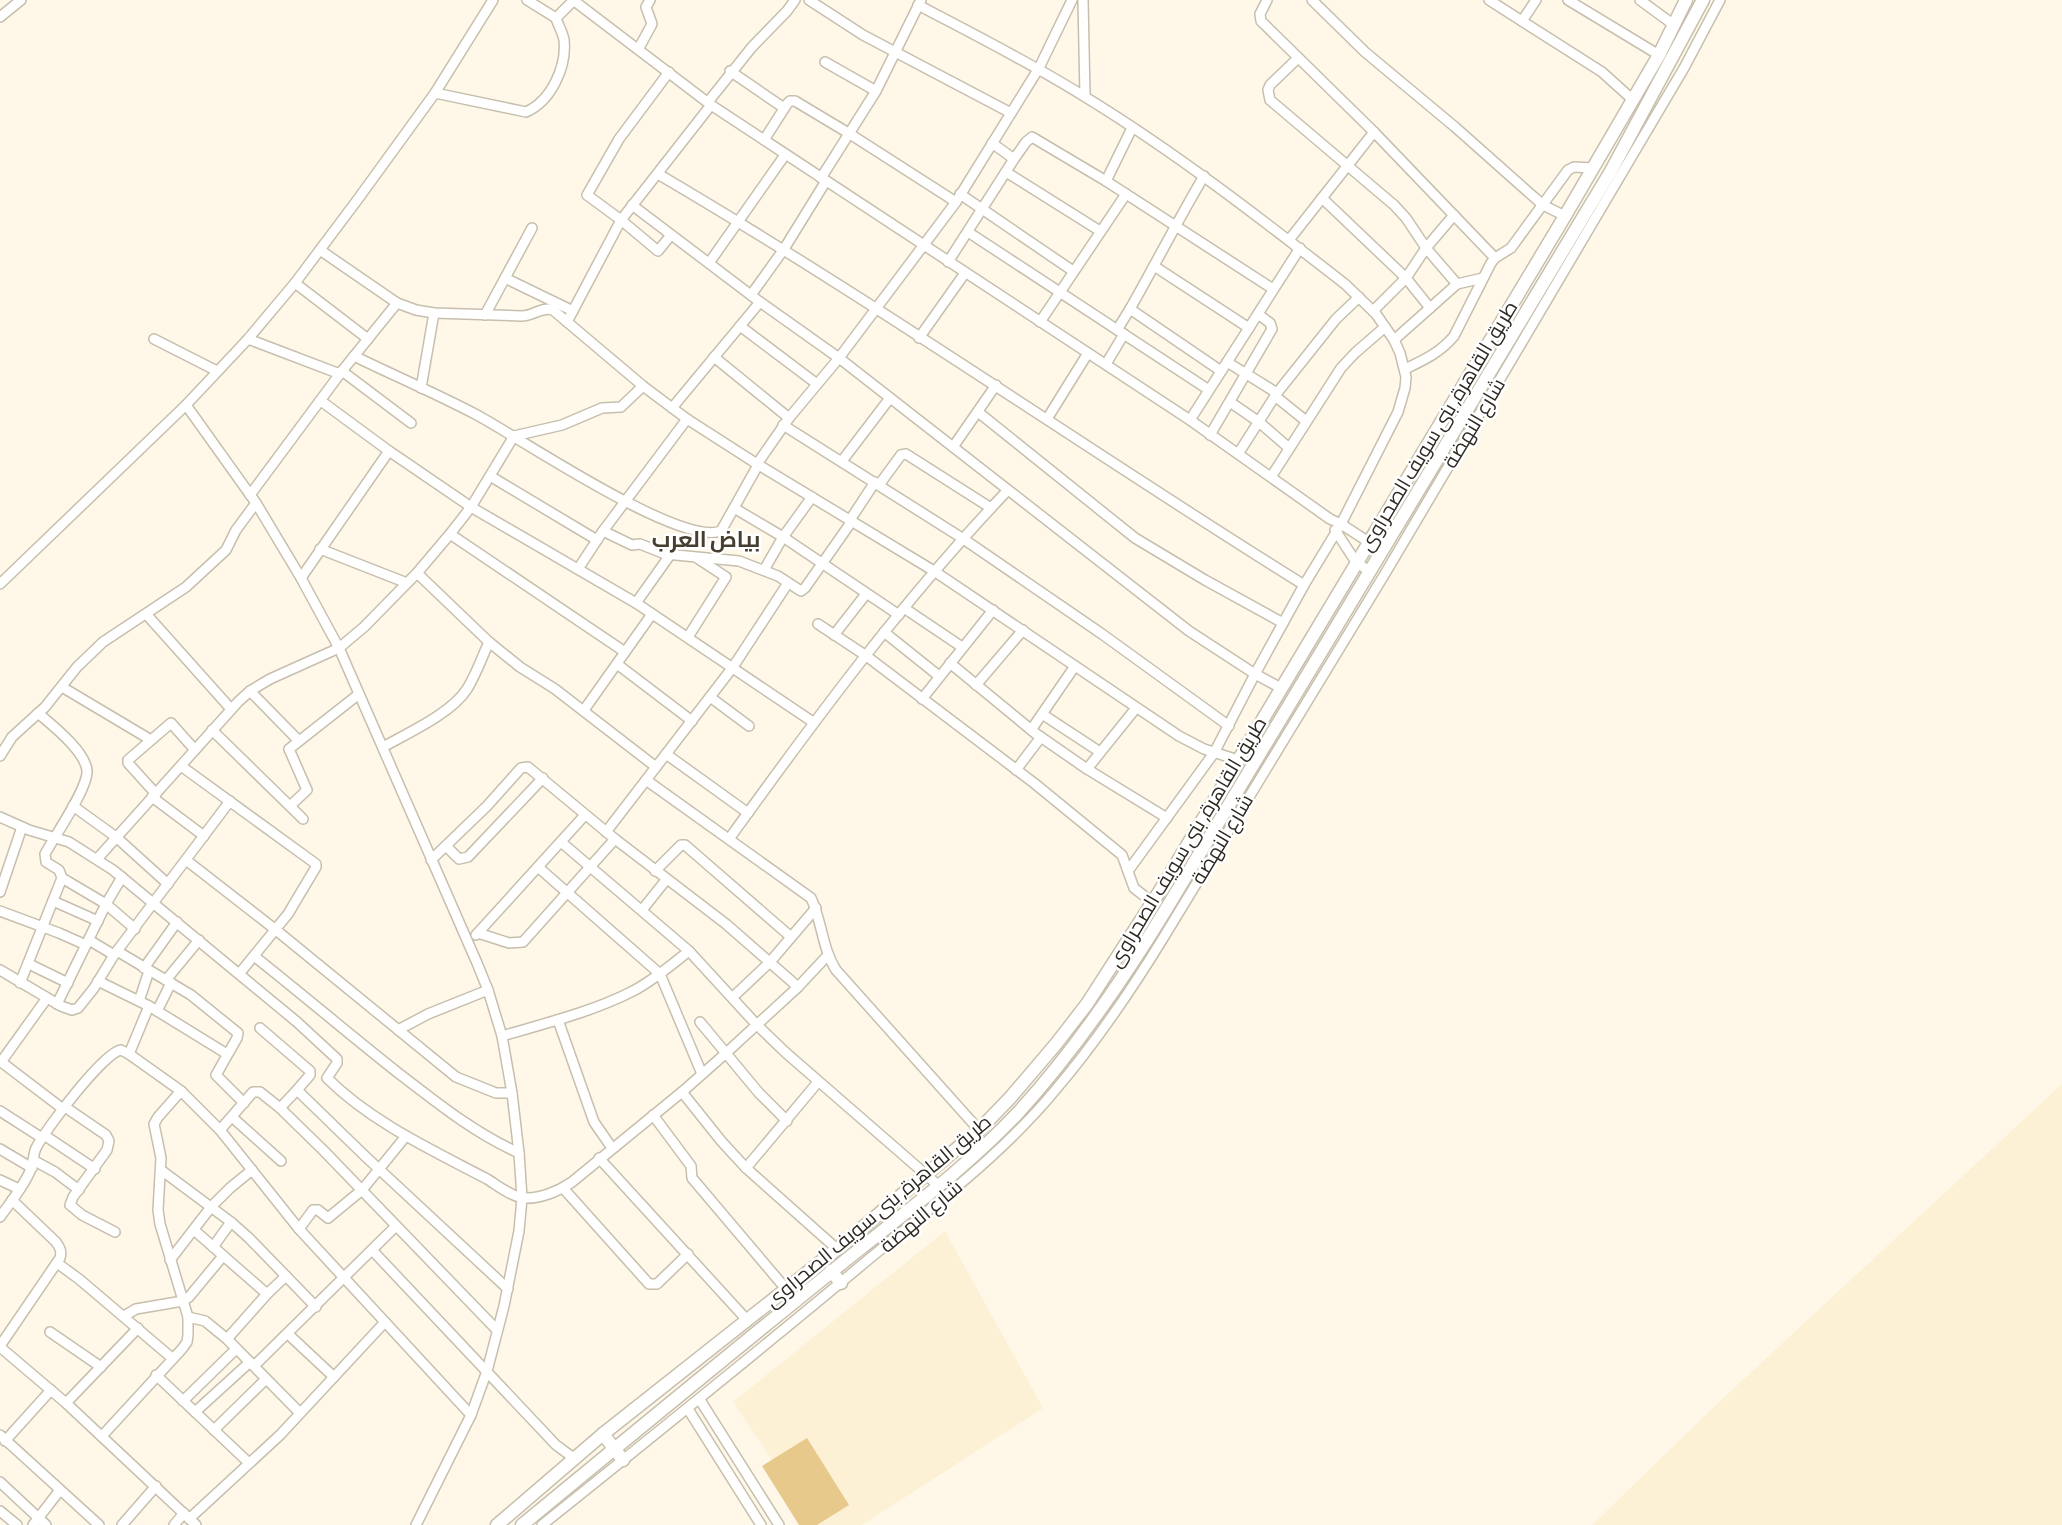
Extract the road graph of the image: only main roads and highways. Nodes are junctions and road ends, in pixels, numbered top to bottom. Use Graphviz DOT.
graph roads {
  1 [pos="1686,0"];
  2 [pos="1703,0"];
  3 [pos="831,1271"];
  4 [pos="841,1283"];
  5 [pos="603,1434"];
  6 [pos="614,1449"];
  7 [pos="623,1460"];
  8 [pos="497,1525"];
  9 [pos="522,1525"];
  1 -- 5 [label="main road, طريق القاهرة, بنى سويف الصحراوى"];
  2 -- 3 [label="main road, طريق القاهرة, بنى سويف الصحراوى"];
  3 -- 4 [label="main road"];
  3 -- 6 [label="main road, طريق القاهرة, بنى سويف الصحراوى"];
  5 -- 6 [label="main road"];
  5 -- 8 [label="main road, طريق القاهرة, بنى سويف الصحراوى"];
  6 -- 7 [label="main road"];
  6 -- 9 [label="main road, طريق القاهرة, بنى سويف الصحراوى"];
}
